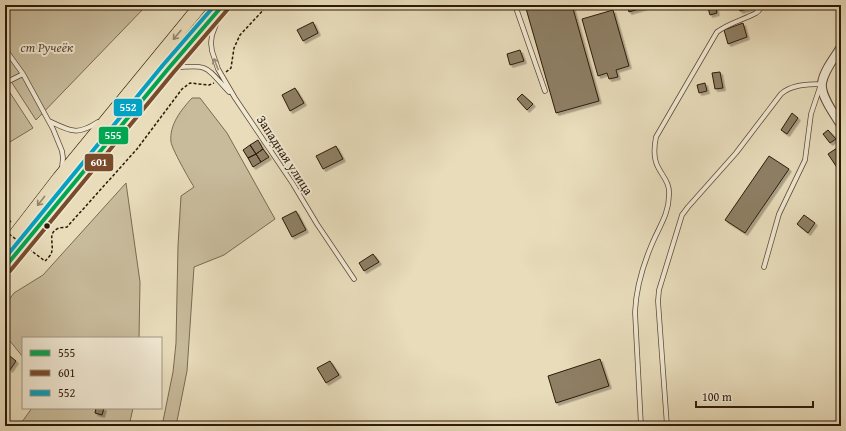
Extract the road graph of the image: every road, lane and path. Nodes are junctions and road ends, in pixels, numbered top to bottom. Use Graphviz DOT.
graph roads {
  1 [pos="201,5"];
  2 [pos="268,5"];
  3 [pos="515,5"];
  4 [pos="762,5"];
  5 [pos="222,6"];
  6 [pos="841,47"];
  7 [pos="5,49"];
  8 [pos="168,69"];
  9 [pos="23,74"];
  10 [pos="222,75"];
  11 [pos="218,79"];
  12 [pos="5,83"];
  13 [pos="822,84"];
  14 [pos="545,91"];
  15 [pos="235,98"];
  16 [pos="111,114"];
  17 [pos="49,120"];
  18 [pos="841,125"];
  19 [pos="59,178"];
  20 [pos="5,217"];
  21 [pos="8,226"];
  22 [pos="5,231"];
  23 [pos="5,248"];
  24 [pos="5,267"];
  25 [pos="764,267"];
  26 [pos="354,279"];
  27 [pos="640,426"];
  28 [pos="667,426"];
  1 -- 16 [label="highway, one-way"];
  2 -- 10 [label="path"];
  3 -- 14 [label="lane"];
  4 -- 27 [label="lane"];
  5 -- 8 [label="highway"];
  10 -- 5 [label="lane, Западная улица, one-way"];
  6 -- 13 [label="street"];
  7 -- 9 [label="lane"];
  8 -- 11 [label="lane, Западная улица"];
  8 -- 24 [label="highway"];
  9 -- 12 [label="lane"];
  9 -- 17 [label="lane"];
  10 -- 15 [label="lane, Западная улица"];
  11 -- 15 [label="lane, Западная улица"];
  11 -- 22 [label="path, bridge"];
  13 -- 18 [label="street"];
  13 -- 25 [label="lane"];
  13 -- 28 [label="lane"];
  15 -- 26 [label="lane, Западная улица"];
  16 -- 17 [label="lane"];
  16 -- 19 [label="highway"];
  17 -- 19 [label="lane"];
  19 -- 23 [label="highway, one-way"];
  20 -- 21 [label="path"];
}
